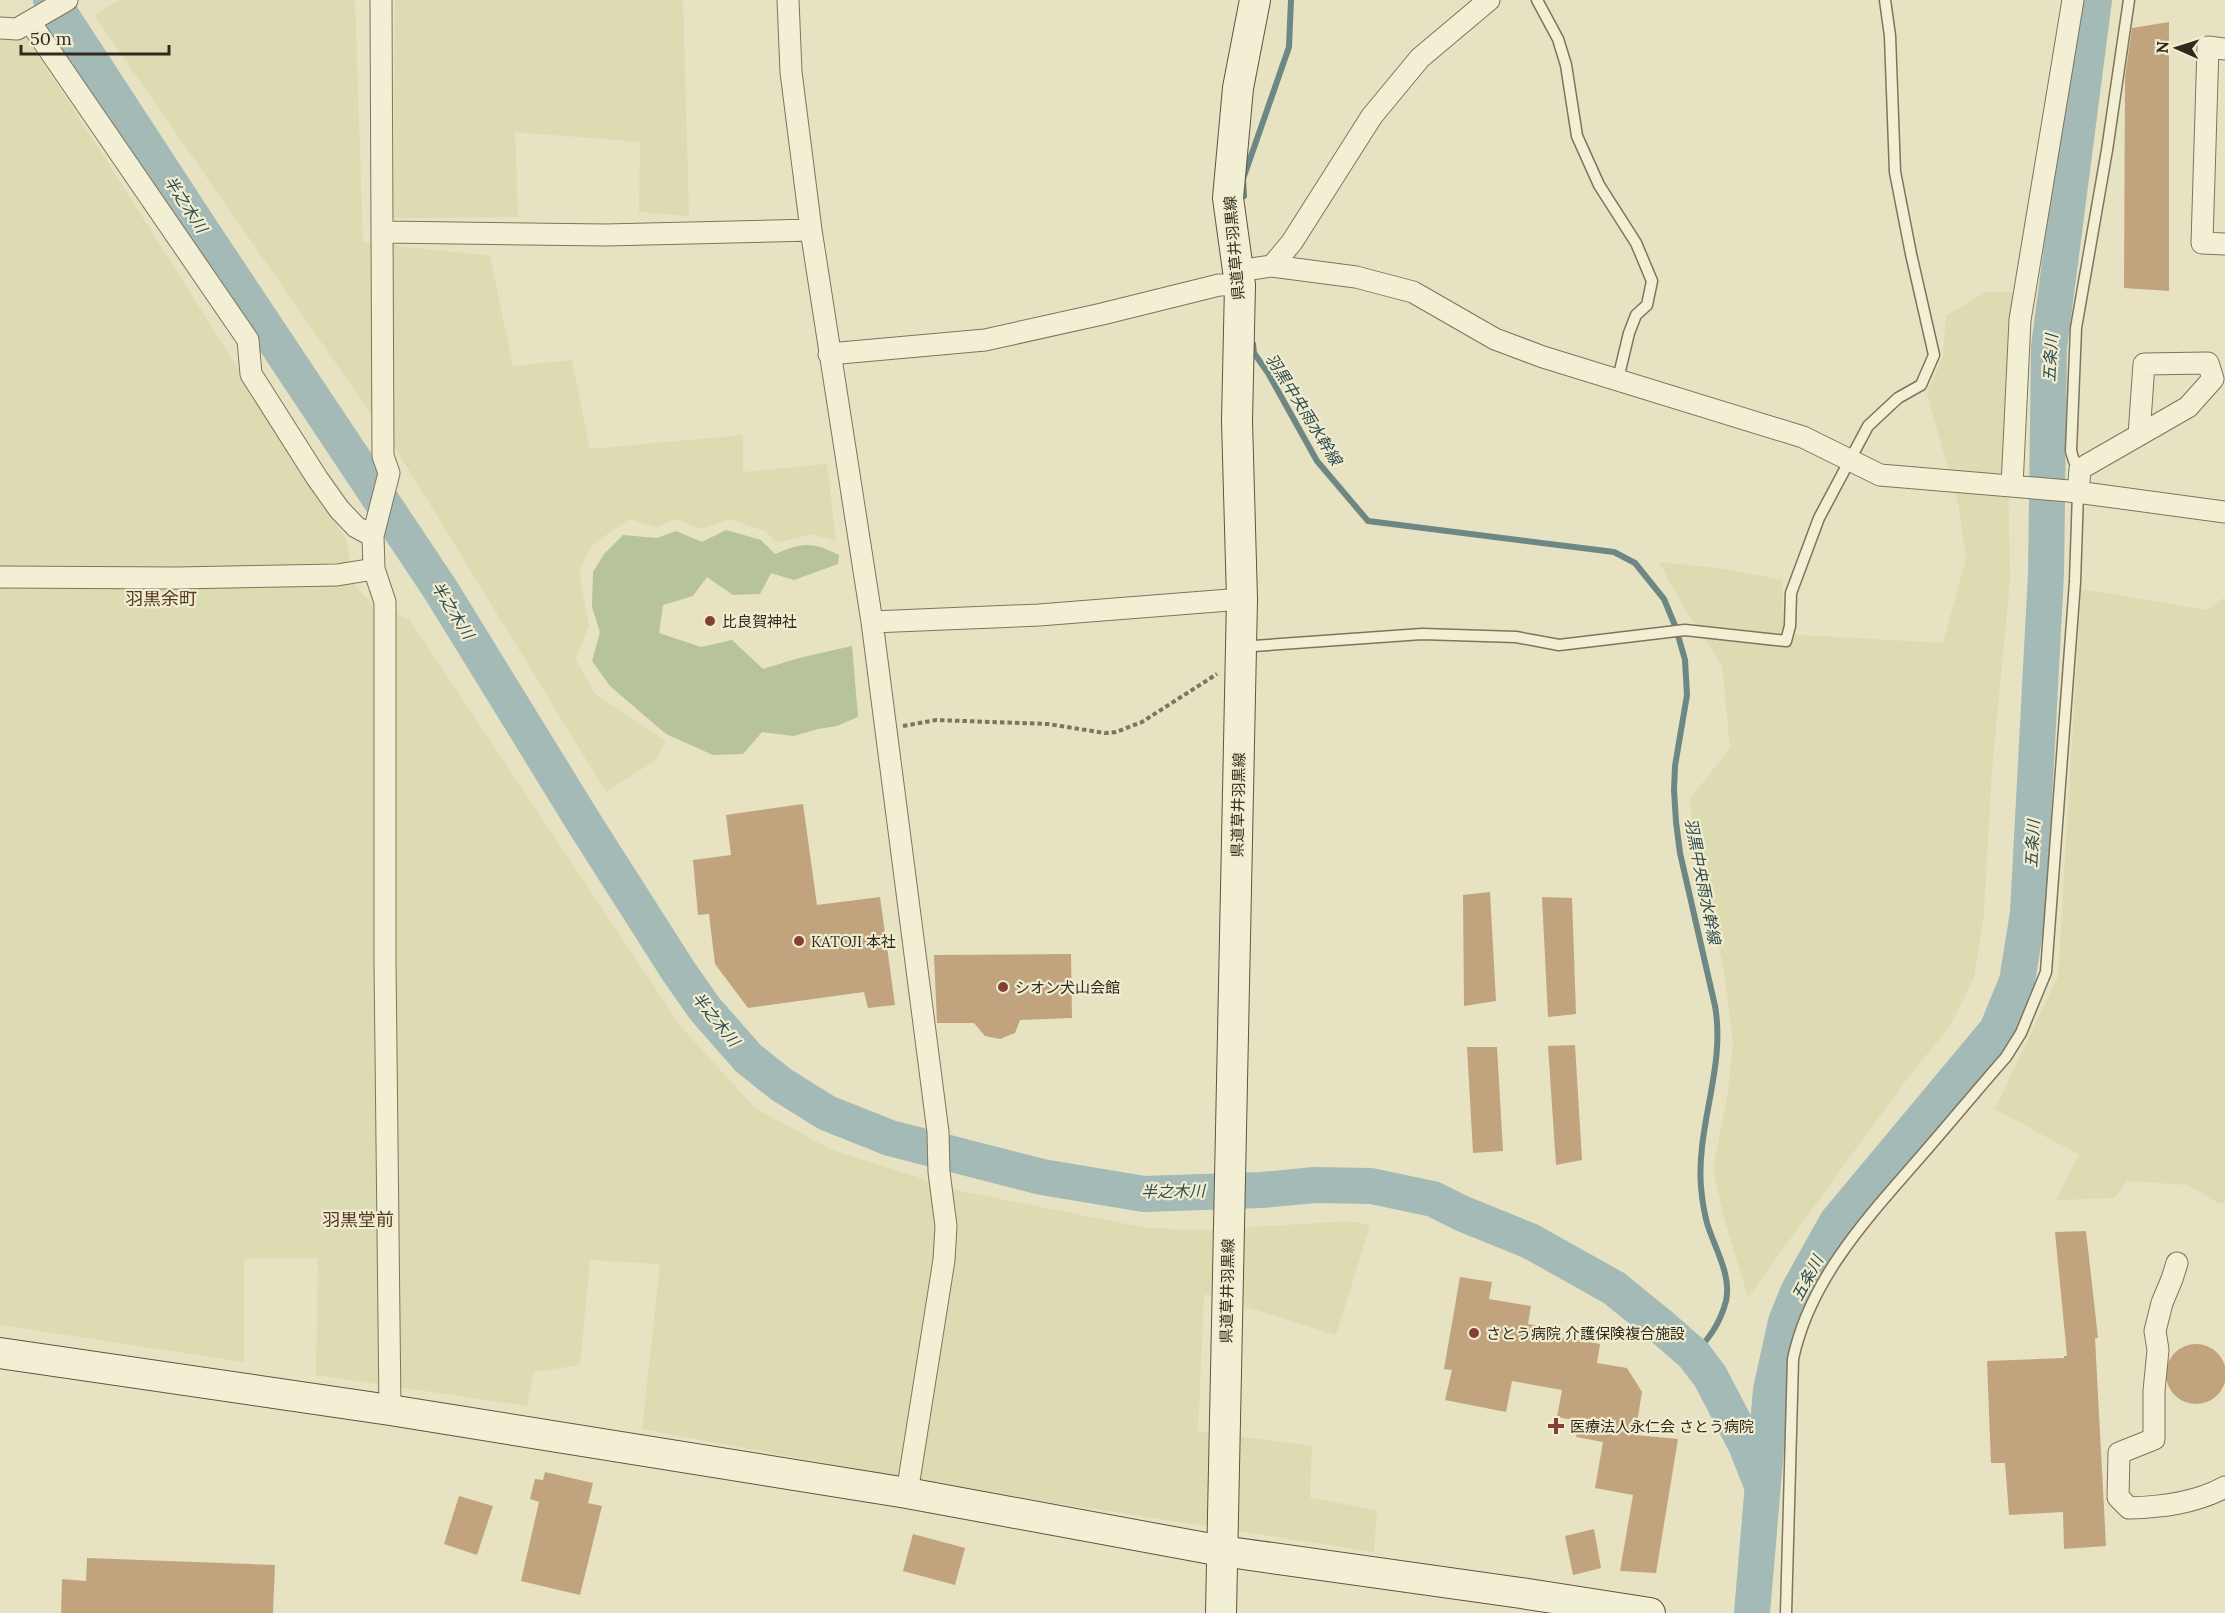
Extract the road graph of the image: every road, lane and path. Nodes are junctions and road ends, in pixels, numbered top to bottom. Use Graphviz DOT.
graph roads {
  1 [pos="67,0"];
  2 [pos="381,0"];
  3 [pos="788,0"];
  4 [pos="1255,0"];
  5 [pos="1489,0"];
  6 [pos="1537,0"];
  7 [pos="1885,0"];
  8 [pos="2073,0"];
  9 [pos="2129,0"];
  10 [pos="30,22"];
  11 [pos="0,28"];
  12 [pos="2225,49"];
  13 [pos="811,230"];
  14 [pos="384,232"];
  15 [pos="2225,244"];
  16 [pos="1272,266"];
  17 [pos="1239,278"];
  18 [pos="829,354"];
  19 [pos="1618,379"];
  20 [pos="2139,435"];
  21 [pos="1850,459"];
  22 [pos="2080,469"];
  23 [pos="2020,487"];
  24 [pos="2074,492"];
  25 [pos="2225,512"];
  26 [pos="373,536"];
  27 [pos="374,569"];
  28 [pos="0,577"];
  29 [pos="1242,599"];
  30 [pos="873,622"];
  31 [pos="1235,660"];
  32 [pos="886,732"];
  33 [pos="2176,1263"];
  34 [pos="0,1353"];
  35 [pos="390,1410"];
  36 [pos="2225,1487"];
  37 [pos="907,1493"];
  38 [pos="1222,1551"];
  39 [pos="1221,1613"];
  40 [pos="1650,1613"];
  41 [pos="1786,1613"];
  1 -- 10 [label="street"];
  2 -- 14 [label="street"];
  3 -- 13 [label="street"];
  4 -- 17 [label="street, 県道草井羽黒線"];
  5 -- 16 [label="street"];
  6 -- 19 [label="lane"];
  7 -- 21 [label="lane"];
  8 -- 23 [label="street"];
  9 -- 22 [label="lane"];
  10 -- 11 [label="street"];
  10 -- 26 [label="street"];
  12 -- 15 [label="street"];
  13 -- 14 [label="street"];
  13 -- 18 [label="street"];
  14 -- 26 [label="street"];
  16 -- 17 [label="street"];
  16 -- 19 [label="street"];
  17 -- 18 [label="street"];
  17 -- 29 [label="street, 県道草井羽黒線"];
  18 -- 30 [label="street"];
  19 -- 21 [label="street"];
  20 -- 22 [label="street"];
  21 -- 23 [label="street"];
  21 -- 31 [label="lane"];
  22 -- 24 [label="street"];
  23 -- 24 [label="street"];
  24 -- 25 [label="street"];
  24 -- 41 [label="lane"];
  26 -- 27 [label="street"];
  27 -- 28 [label="street"];
  27 -- 35 [label="street"];
  29 -- 30 [label="street"];
  29 -- 31 [label="street, 県道草井羽黒線"];
  30 -- 32 [label="street"];
  31 -- 32 [label="path"];
  31 -- 38 [label="street, 県道草井羽黒線"];
  32 -- 37 [label="street"];
  33 -- 36 [label="street"];
  34 -- 35 [label="street"];
  35 -- 37 [label="street"];
  37 -- 38 [label="street"];
  38 -- 39 [label="street, 県道草井羽黒線"];
  38 -- 40 [label="street"];
}
